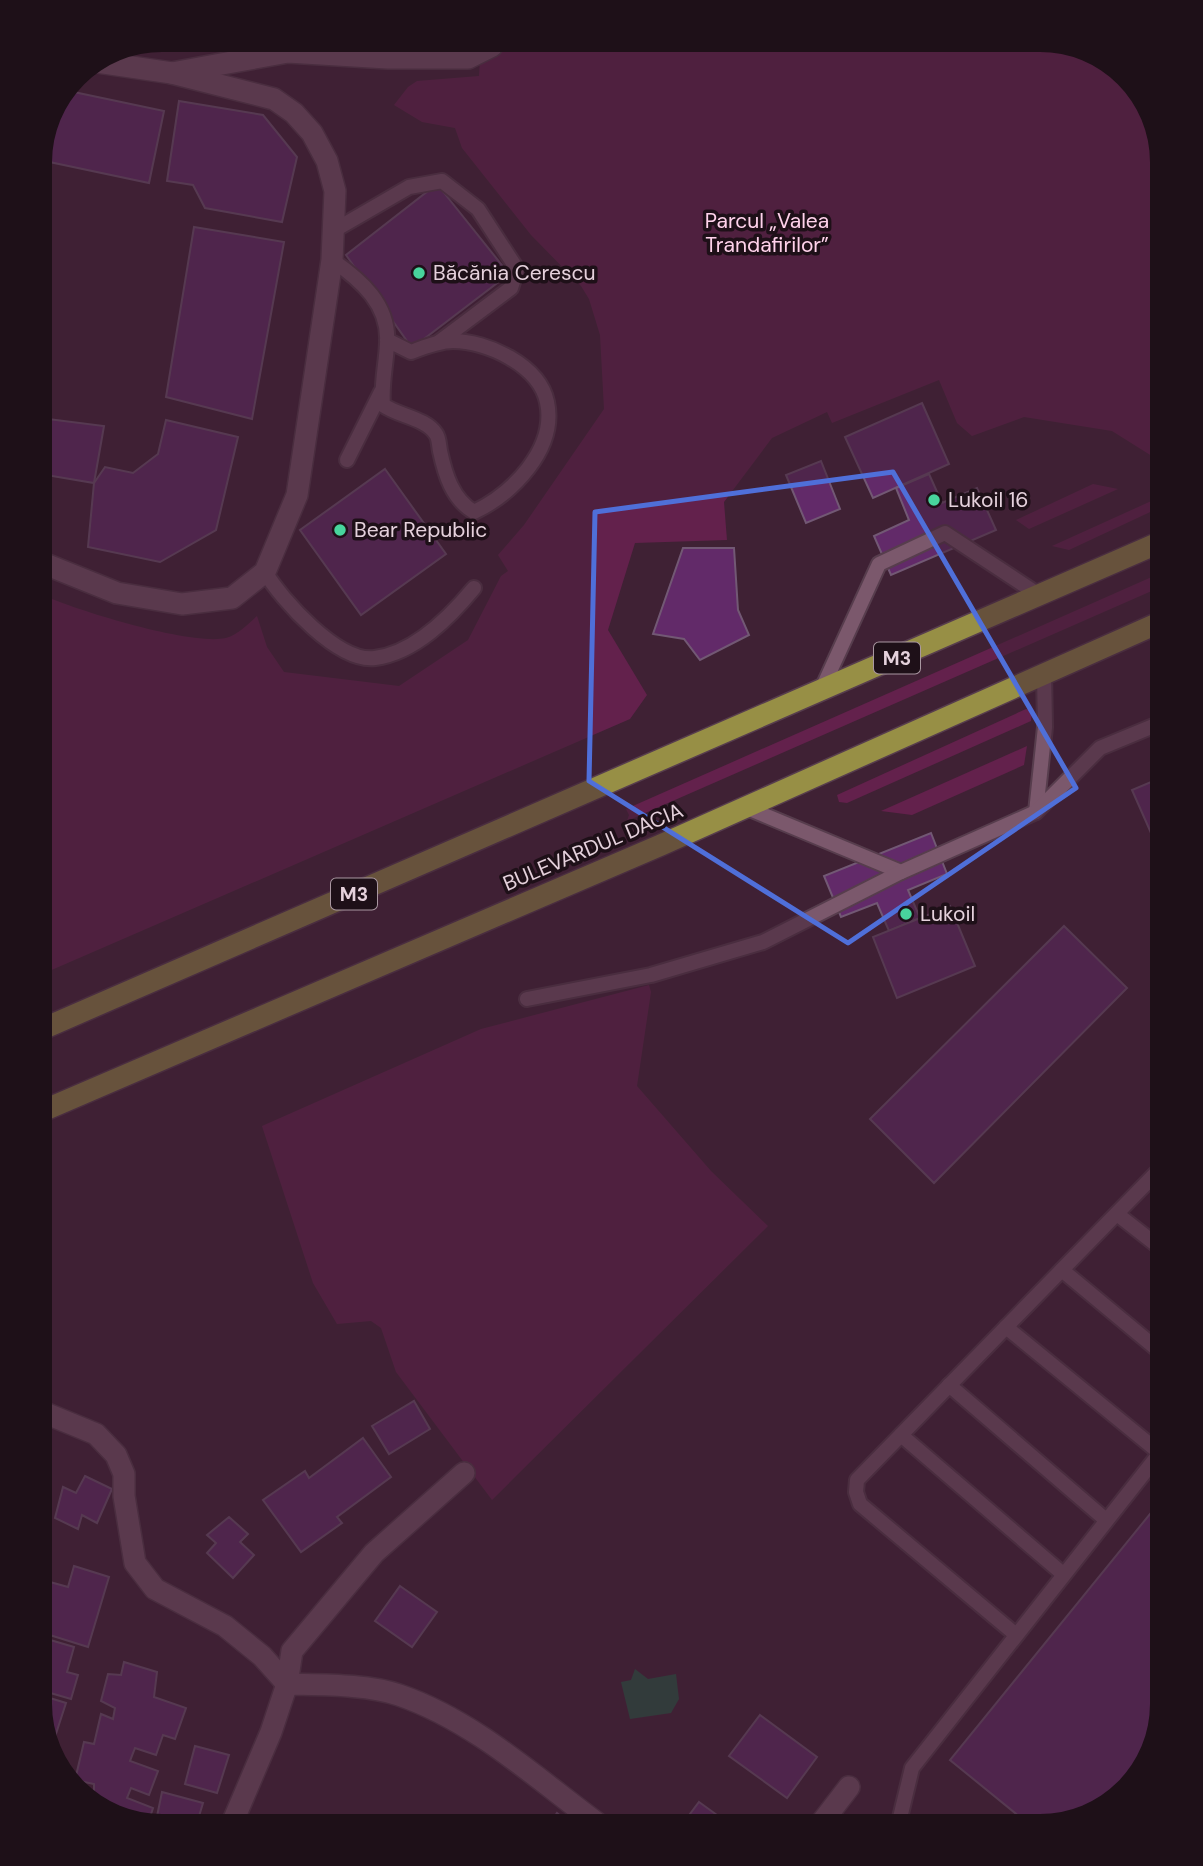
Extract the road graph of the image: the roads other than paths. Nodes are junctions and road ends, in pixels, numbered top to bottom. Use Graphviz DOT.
graph roads {
  1 [pos="287,52"];
  2 [pos="290,52"];
  3 [pos="479,52"];
  4 [pos="113,64"];
  5 [pos="172,73"];
  6 [pos="333,231"];
  7 [pos="332,260"];
  8 [pos="387,340"];
  9 [pos="438,344"];
  10 [pos="382,390"];
  11 [pos="347,460"];
  12 [pos="1150,547"];
  13 [pos="53,567"];
  14 [pos="265,572"];
  15 [pos="474,588"];
  16 [pos="1039,595"];
  17 [pos="1150,627"];
  18 [pos="1044,673"];
  19 [pos="820,693"];
  20 [pos="1150,727"];
  21 [pos="744,807"];
  22 [pos="1029,815"];
  23 [pos="901,872"];
  24 [pos="527,999"];
  25 [pos="52,1025"];
  26 [pos="52,1107"];
  27 [pos="1150,1179"];
  28 [pos="1116,1214"];
  29 [pos="1150,1240"];
  30 [pos="1062,1270"];
  31 [pos="1006,1327"];
  32 [pos="1150,1343"];
  33 [pos="949,1385"];
  34 [pos="52,1416"];
  35 [pos="901,1435"];
  36 [pos="1150,1442"];
  37 [pos="1150,1465"];
  38 [pos="464,1472"];
  39 [pos="1106,1520"];
  40 [pos="1063,1574"];
  41 [pos="1015,1634"];
  42 [pos="287,1684"];
  43 [pos="849,1787"];
  44 [pos="236,1813"];
  45 [pos="585,1813"];
  46 [pos="828,1814"];
  47 [pos="901,1814"];
  1 -- 5 [label="street"];
  2 -- 3 [label="street"];
  4 -- 5 [label="street"];
  5 -- 6 [label="street"];
  6 -- 7 [label="street"];
  6 -- 9 [label="lane"];
  7 -- 8 [label="lane"];
  7 -- 14 [label="street"];
  8 -- 9 [label="lane"];
  8 -- 10 [label="lane"];
  9 -- 10 [label="lane"];
  10 -- 11 [label="lane"];
  12 -- 16 [label="highway, M3"];
  13 -- 14 [label="street"];
  14 -- 15 [label="lane"];
  16 -- 19 [label="highway, M3"];
  16 -- 19 [label="lane"];
  17 -- 18 [label="highway, BULEVARDUL DACIA"];
  18 -- 21 [label="highway, BULEVARDUL DACIA"];
  18 -- 22 [label="lane"];
  19 -- 25 [label="highway, M3"];
  20 -- 22 [label="lane"];
  21 -- 23 [label="lane"];
  21 -- 26 [label="highway, BULEVARDUL DACIA"];
  22 -- 23 [label="lane"];
  23 -- 24 [label="lane"];
  27 -- 28 [label="lane"];
  28 -- 29 [label="lane"];
  28 -- 30 [label="lane"];
  30 -- 31 [label="lane"];
  30 -- 32 [label="lane"];
  31 -- 33 [label="lane"];
  31 -- 36 [label="lane"];
  33 -- 35 [label="lane"];
  33 -- 39 [label="lane"];
  34 -- 42 [label="street"];
  35 -- 40 [label="lane"];
  35 -- 41 [label="lane"];
  37 -- 39 [label="lane"];
  38 -- 42 [label="street"];
  39 -- 40 [label="lane"];
  40 -- 41 [label="lane"];
  41 -- 47 [label="lane"];
  42 -- 44 [label="street"];
  42 -- 45 [label="street"];
  43 -- 46 [label="street"];
}
